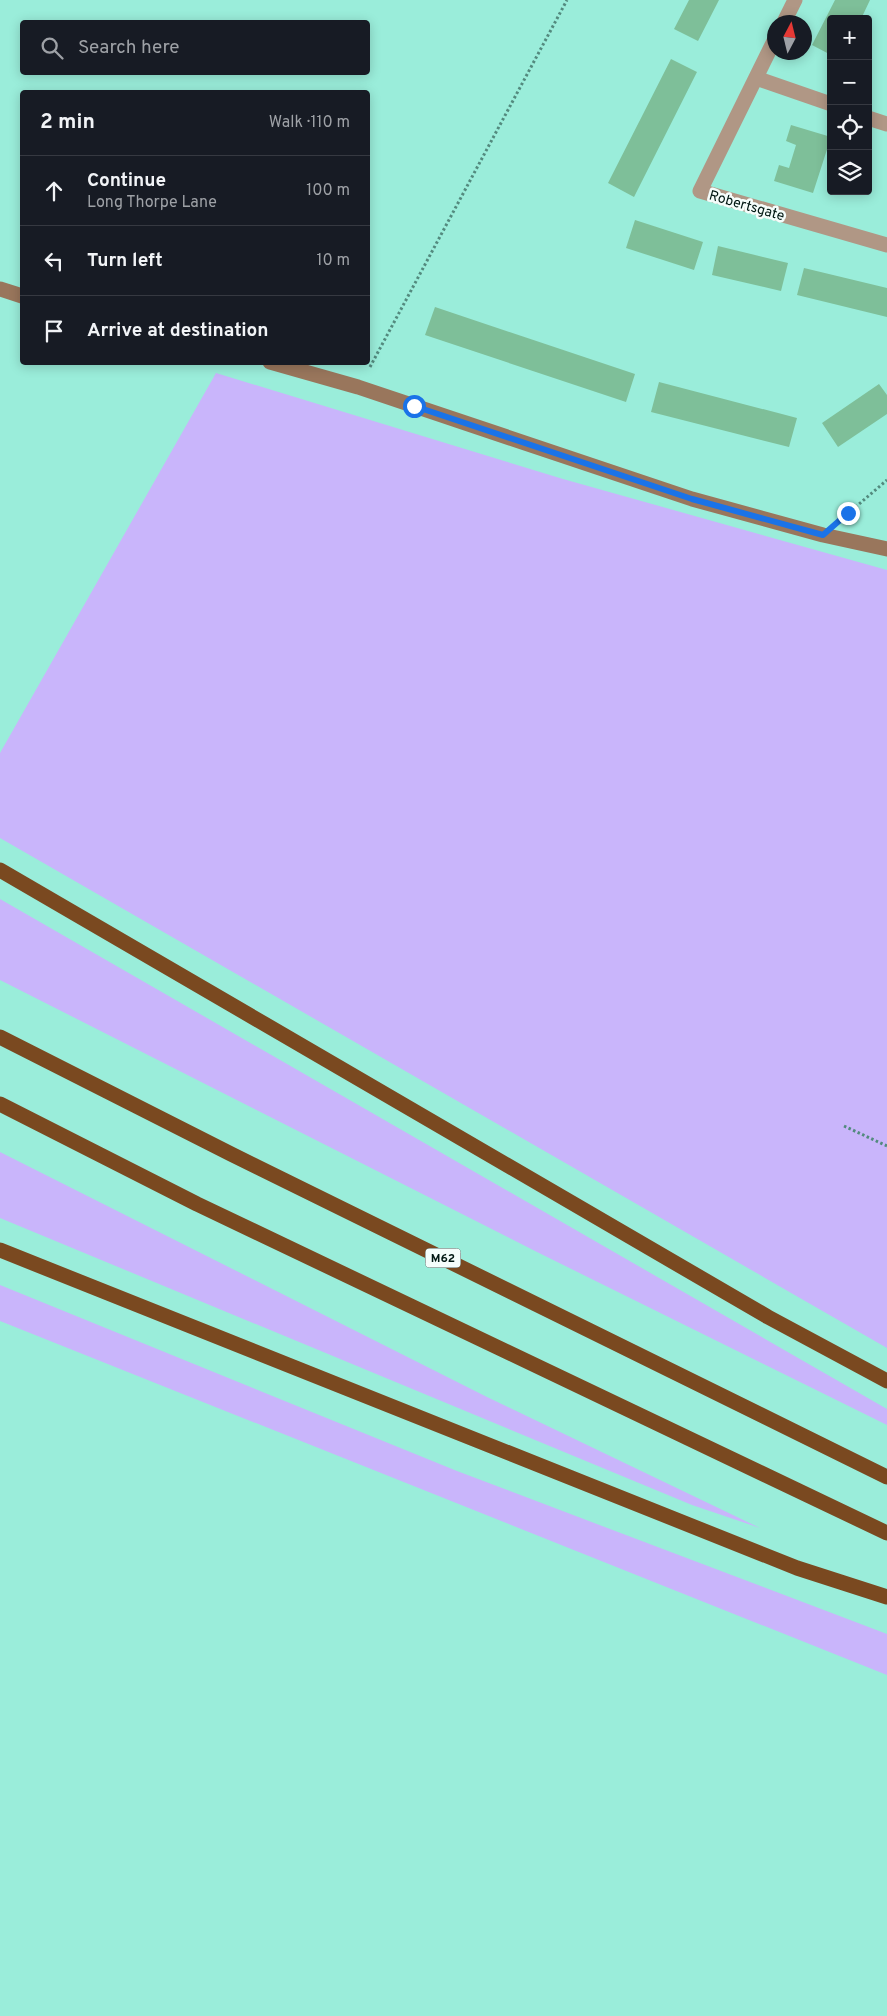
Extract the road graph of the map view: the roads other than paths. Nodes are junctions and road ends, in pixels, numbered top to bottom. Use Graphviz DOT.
graph roads {
  1 [pos="795,0"];
  2 [pos="788,15"];
  3 [pos="767,55"];
  4 [pos="756,78"];
  5 [pos="827,103"];
  6 [pos="872,119"];
  7 [pos="887,124"];
  8 [pos="887,245"];
  9 [pos="0,290"];
  10 [pos="20,295"];
  11 [pos="281,365"];
  12 [pos="887,549"];
  13 [pos="0,870"];
  14 [pos="0,1037"];
  15 [pos="0,1104"];
  16 [pos="2,1250"];
  17 [pos="887,1381"];
  18 [pos="887,1477"];
  19 [pos="887,1533"];
  20 [pos="887,1597"];
  1 -- 2 [label="street"];
  3 -- 4 [label="street, Robertsgate"];
  4 -- 5 [label="street"];
  4 -- 8 [label="street, Robertsgate"];
  6 -- 7 [label="street"];
  9 -- 10 [label="main road"];
  11 -- 12 [label="main road"];
  13 -- 17 [label="highway"];
  14 -- 18 [label="highway, M62"];
  15 -- 19 [label="highway"];
  16 -- 20 [label="highway"];
}
